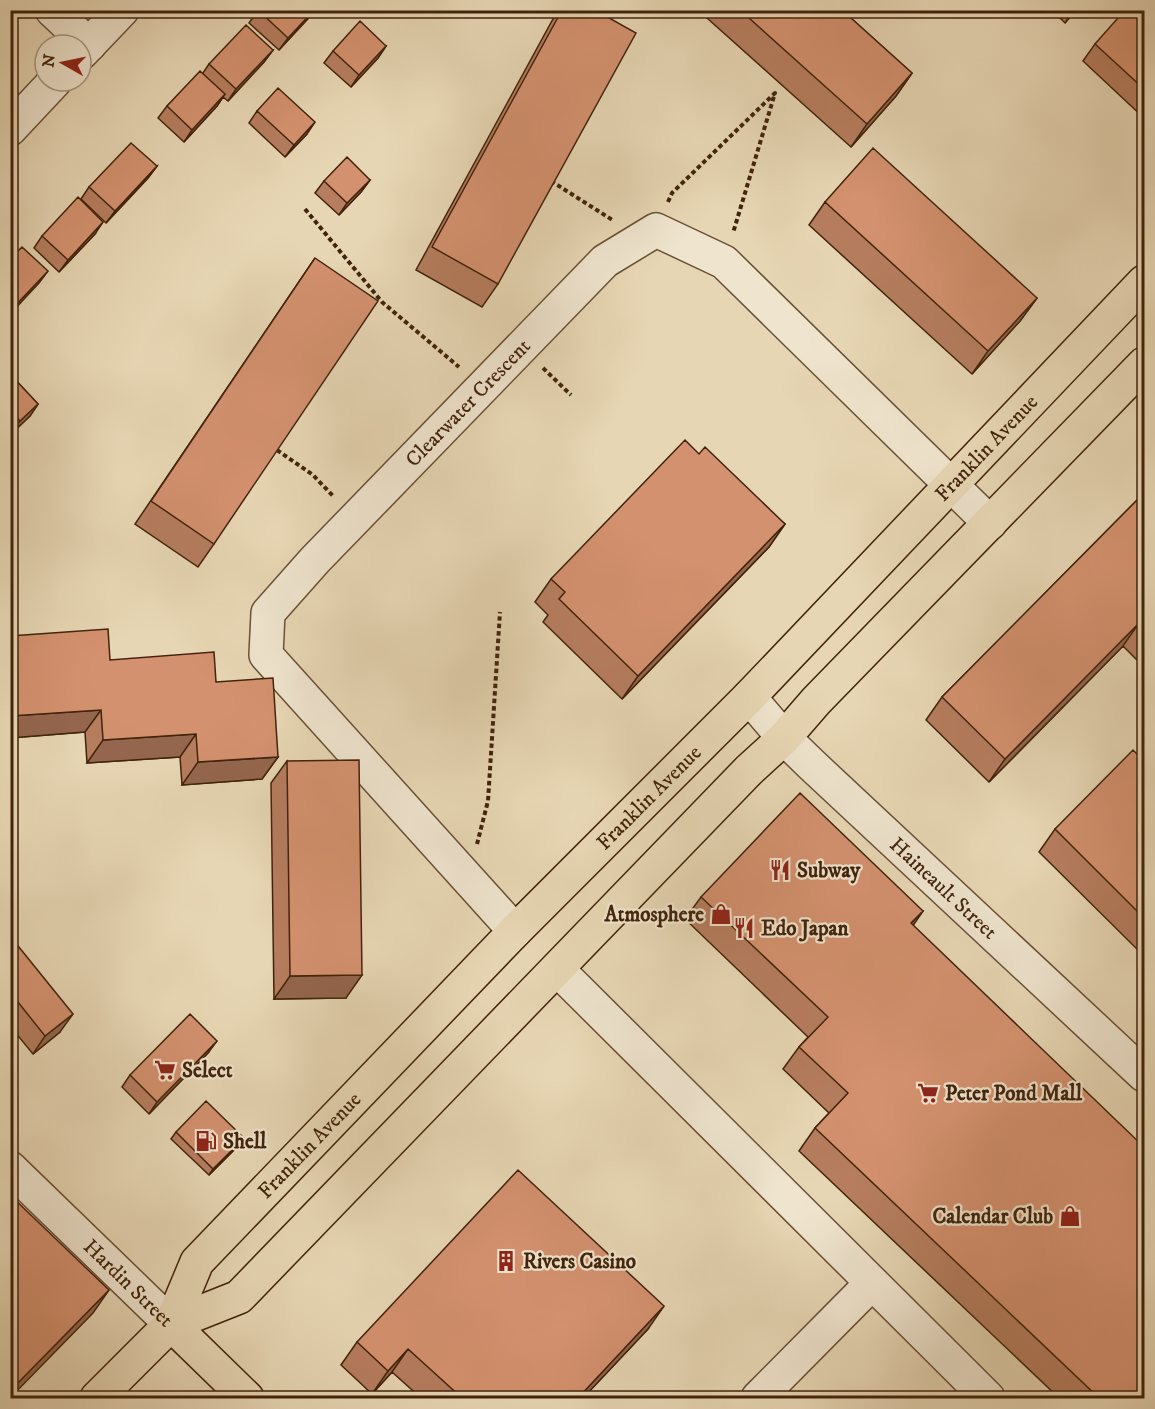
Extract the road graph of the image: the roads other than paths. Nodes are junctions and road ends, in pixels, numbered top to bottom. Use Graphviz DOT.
graph roads {
  1 [pos="52,10"];
  2 [pos="122,10"];
  3 [pos="71,33"];
  4 [pos="93,41"];
  5 [pos="44,93"];
  6 [pos="10,129"];
  7 [pos="1144,282"];
  8 [pos="1144,364"];
  9 [pos="952,484"];
  10 [pos="990,523"];
  11 [pos="749,697"];
  12 [pos="784,738"];
  13 [pos="515,931"];
  14 [pos="557,969"];
  15 [pos="1144,1075"];
  16 [pos="10,1168"];
  17 [pos="872,1283"];
  18 [pos="171,1324"];
  19 [pos="97,1398"];
  20 [pos="247,1398"];
  21 [pos="758,1398"];
  22 [pos="988,1398"];
  1 -- 3 [label="street"];
  2 -- 4 [label="street"];
  5 -- 6 [label="street"];
  7 -- 9 [label="main road, Franklin Avenue"];
  8 -- 10 [label="main road, Franklin Avenue"];
  9 -- 10 [label="street"];
  9 -- 11 [label="main road, Franklin Avenue"];
  9 -- 13 [label="street, Clearwater Crescent"];
  10 -- 12 [label="main road, Franklin Avenue"];
  11 -- 12 [label="street, Haineault Street"];
  11 -- 13 [label="main road, Franklin Avenue"];
  12 -- 14 [label="main road, Franklin Avenue"];
  12 -- 15 [label="street, Haineault Street"];
  13 -- 18 [label="main road, Franklin Avenue"];
  14 -- 17 [label="street"];
  14 -- 18 [label="main road, Franklin Avenue"];
  16 -- 18 [label="street, Hardin Street"];
  17 -- 21 [label="street"];
  17 -- 22 [label="street"];
  18 -- 19 [label="main road, Franklin Avenue"];
  18 -- 20 [label="main road, Hardin Street"];
}
